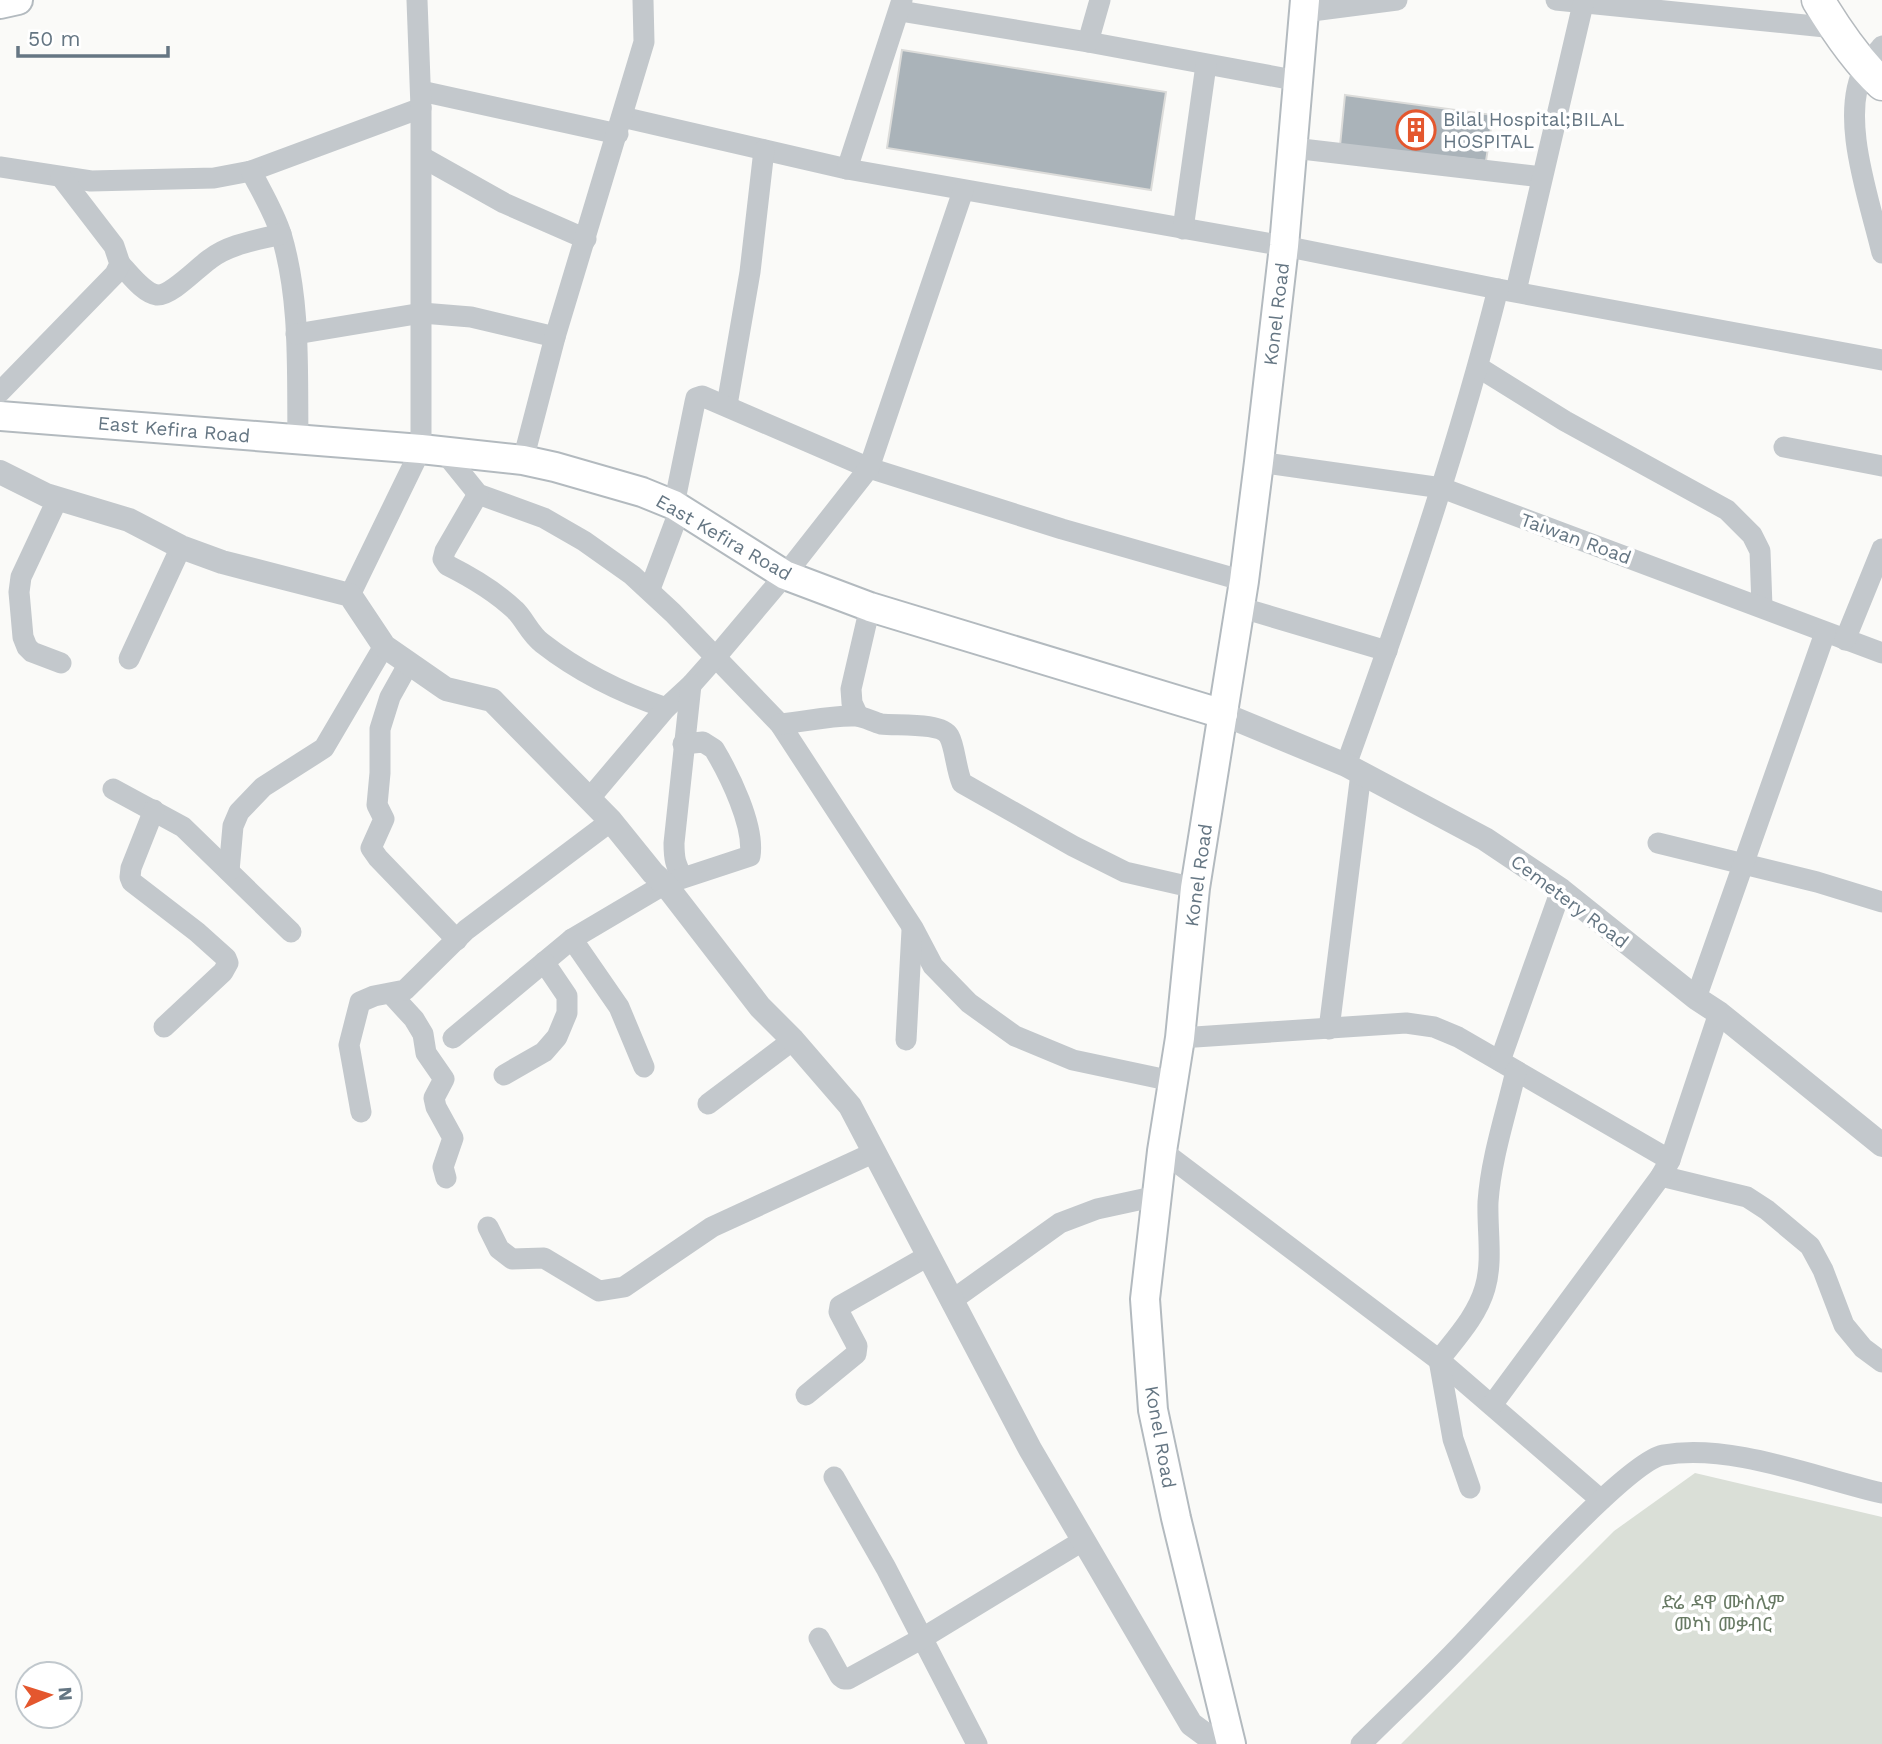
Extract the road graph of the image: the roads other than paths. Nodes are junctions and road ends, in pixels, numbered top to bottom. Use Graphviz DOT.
graph roads {
  1 [pos="18,0"];
  2 [pos="417,0"];
  3 [pos="643,0"];
  4 [pos="1100,0"];
  5 [pos="1397,0"];
  6 [pos="1556,0"];
  7 [pos="1818,0"];
  8 [pos="0,4"];
  9 [pos="1583,4"];
  10 [pos="901,6"];
  11 [pos="1305,6"];
  12 [pos="1835,28"];
  13 [pos="1088,43"];
  14 [pos="1206,65"];
  15 [pos="1876,66"];
  16 [pos="1298,81"];
  17 [pos="421,100"];
  18 [pos="620,125"];
  19 [pos="1293,148"];
  20 [pos="764,150"];
  21 [pos="422,157"];
  22 [pos="0,167"];
  23 [pos="847,169"];
  24 [pos="251,170"];
  25 [pos="61,177"];
  26 [pos="1542,177"];
  27 [pos="963,191"];
  28 [pos="1183,229"];
  29 [pos="281,234"];
  30 [pos="586,239"];
  31 [pos="1284,246"];
  32 [pos="1882,253"];
  33 [pos="120,264"];
  34 [pos="1507,290"];
  35 [pos="422,313"];
  36 [pos="296,334"];
  37 [pos="555,337"];
  38 [pos="1882,360"];
  39 [pos="1478,367"];
  40 [pos="0,392"];
  41 [pos="727,405"];
  42 [pos="0,415"];
  43 [pos="298,439"];
  44 [pos="1784,447"];
  45 [pos="432,450"];
  46 [pos="523,460"];
  47 [pos="1259,462"];
  48 [pos="1882,466"];
  49 [pos="869,468"];
  50 [pos="0,472"];
  51 [pos="1442,488"];
  52 [pos="478,494"];
  53 [pos="58,498"];
  54 [pos="677,507"];
  55 [pos="181,547"];
  56 [pos="1882,549"];
  57 [pos="785,575"];
  58 [pos="650,589"];
  59 [pos="1242,594"];
  60 [pos="350,595"];
  61 [pos="870,607"];
  62 [pos="1762,607"];
  63 [pos="1835,637"];
  64 [pos="384,646"];
  65 [pos="1387,651"];
  66 [pos="1882,653"];
  67 [pos="715,657"];
  68 [pos="129,659"];
  69 [pos="61,663"];
  70 [pos="409,663"];
  71 [pos="691,685"];
  72 [pos="666,708"];
  73 [pos="1223,714"];
  74 [pos="858,716"];
  75 [pos="780,724"];
  76 [pos="683,744"];
  77 [pos="1354,769"];
  78 [pos="113,789"];
  79 [pos="589,799"];
  80 [pos="154,810"];
  81 [pos="611,821"];
  82 [pos="1658,843"];
  83 [pos="1743,866"];
  84 [pos="229,871"];
  85 [pos="675,881"];
  86 [pos="1195,888"];
  87 [pos="1562,890"];
  88 [pos="1882,902"];
  89 [pos="913,928"];
  90 [pos="291,932"];
  91 [pos="572,939"];
  92 [pos="457,940"];
  93 [pos="544,962"];
  94 [pos="391,994"];
  95 [pos="1696,998"];
  96 [pos="1719,1013"];
  97 [pos="164,1027"];
  98 [pos="1329,1029"];
  99 [pos="453,1038"];
  100 [pos="1180,1038"];
  101 [pos="793,1040"];
  102 [pos="905,1040"];
  103 [pos="1508,1066"];
  104 [pos="644,1067"];
  105 [pos="504,1075"];
  106 [pos="1172,1081"];
  107 [pos="708,1104"];
  108 [pos="361,1112"];
  109 [pos="1882,1145"];
  110 [pos="1162,1151"];
  111 [pos="875,1152"];
  112 [pos="1666,1168"];
  113 [pos="446,1178"];
  114 [pos="1157,1196"];
  115 [pos="488,1227"];
  116 [pos="928,1256"];
  117 [pos="951,1301"];
  118 [pos="1439,1360"];
  119 [pos="1882,1363"];
  120 [pos="806,1395"];
  121 [pos="1492,1405"];
  122 [pos="834,1477"];
  123 [pos="1470,1488"];
  124 [pos="1882,1493"];
  125 [pos="1601,1500"];
  126 [pos="1084,1540"];
  127 [pos="819,1638"];
  128 [pos="921,1639"];
  129 [pos="977,1744"];
  130 [pos="1218,1744"];
  131 [pos="1231,1744"];
  132 [pos="1361,1744"];
  1 -- 8 [label="main road"];
  2 -- 17 [label="street"];
  3 -- 18 [label="street"];
  4 -- 13 [label="street"];
  5 -- 11 [label="street"];
  6 -- 9 [label="street"];
  7 -- 12 [label="main road"];
  9 -- 12 [label="street"];
  9 -- 26 [label="street"];
  10 -- 13 [label="street"];
  10 -- 23 [label="street"];
  11 -- 16 [label="main road, Konel Road"];
  12 -- 15 [label="main road"];
  13 -- 14 [label="street"];
  14 -- 16 [label="street"];
  14 -- 28 [label="street"];
  15 -- 32 [label="street"];
  16 -- 19 [label="main road, Konel Road"];
  17 -- 18 [label="street"];
  17 -- 21 [label="street"];
  17 -- 24 [label="street"];
  18 -- 20 [label="street"];
  18 -- 30 [label="street"];
  19 -- 26 [label="street"];
  19 -- 31 [label="main road, Konel Road"];
  20 -- 23 [label="street"];
  20 -- 41 [label="street"];
  21 -- 30 [label="street"];
  21 -- 35 [label="street"];
  22 -- 25 [label="street"];
  23 -- 27 [label="street"];
  24 -- 25 [label="street"];
  24 -- 29 [label="street"];
  25 -- 33 [label="street"];
  26 -- 34 [label="street"];
  27 -- 28 [label="street"];
  27 -- 49 [label="street"];
  28 -- 31 [label="street"];
  29 -- 33 [label="street"];
  29 -- 36 [label="street"];
  30 -- 37 [label="street"];
  31 -- 34 [label="street"];
  31 -- 47 [label="main road, Konel Road"];
  33 -- 40 [label="street"];
  34 -- 38 [label="street"];
  34 -- 39 [label="street"];
  35 -- 36 [label="street"];
  35 -- 37 [label="street"];
  35 -- 45 [label="street"];
  36 -- 43 [label="street"];
  37 -- 46 [label="street"];
  39 -- 51 [label="street"];
  39 -- 62 [label="street"];
  41 -- 49 [label="street"];
  41 -- 54 [label="street"];
  42 -- 43 [label="main road, East Kefira Road"];
  43 -- 45 [label="main road, East Kefira Road"];
  44 -- 48 [label="street"];
  45 -- 46 [label="main road, East Kefira Road"];
  45 -- 52 [label="street"];
  45 -- 60 [label="street"];
  46 -- 54 [label="main road, East Kefira Road"];
  47 -- 51 [label="street, Taiwan Road"];
  47 -- 59 [label="main road, Konel Road"];
  49 -- 57 [label="street"];
  49 -- 59 [label="street"];
  50 -- 53 [label="street"];
  51 -- 62 [label="street, Taiwan Road"];
  51 -- 65 [label="street"];
  52 -- 58 [label="street"];
  52 -- 72 [label="street"];
  53 -- 55 [label="street"];
  53 -- 69 [label="street"];
  54 -- 57 [label="main road, East Kefira Road"];
  54 -- 58 [label="street"];
  55 -- 60 [label="street"];
  55 -- 68 [label="street"];
  56 -- 63 [label="street"];
  57 -- 61 [label="main road, East Kefira Road"];
  57 -- 67 [label="street"];
  58 -- 67 [label="street"];
  59 -- 65 [label="street"];
  59 -- 73 [label="main road, Konel Road"];
  60 -- 64 [label="street"];
  61 -- 73 [label="main road, East Kefira Road"];
  61 -- 74 [label="street"];
  62 -- 63 [label="street, Taiwan Road"];
  63 -- 66 [label="street, Taiwan Road"];
  63 -- 83 [label="street"];
  64 -- 70 [label="street"];
  64 -- 84 [label="street"];
  65 -- 77 [label="street"];
  67 -- 71 [label="street"];
  67 -- 75 [label="street"];
  70 -- 79 [label="street"];
  70 -- 92 [label="street"];
  71 -- 72 [label="street"];
  71 -- 76 [label="street"];
  72 -- 79 [label="street"];
  73 -- 77 [label="street, Cemetery Road"];
  73 -- 86 [label="main road, Konel Road"];
  74 -- 75 [label="street"];
  74 -- 86 [label="street"];
  75 -- 89 [label="street"];
  76 -- 85 [label="street"];
  76 -- 85 [label="street"];
  77 -- 87 [label="street, Cemetery Road"];
  77 -- 98 [label="street"];
  78 -- 80 [label="street"];
  79 -- 81 [label="street"];
  80 -- 84 [label="street"];
  80 -- 97 [label="street"];
  81 -- 85 [label="street"];
  81 -- 92 [label="street"];
  82 -- 83 [label="street"];
  83 -- 88 [label="street"];
  83 -- 95 [label="street"];
  84 -- 90 [label="street"];
  85 -- 91 [label="street"];
  85 -- 101 [label="street"];
  86 -- 100 [label="main road, Konel Road"];
  87 -- 95 [label="street, Cemetery Road"];
  87 -- 103 [label="street"];
  89 -- 102 [label="street"];
  89 -- 106 [label="street"];
  91 -- 93 [label="street"];
  91 -- 104 [label="street"];
  92 -- 94 [label="street"];
  93 -- 99 [label="street"];
  93 -- 105 [label="street"];
  94 -- 108 [label="street"];
  94 -- 113 [label="street"];
  95 -- 96 [label="street, Cemetery Road"];
  96 -- 109 [label="street, Cemetery Road"];
  96 -- 112 [label="street"];
  98 -- 100 [label="street"];
  98 -- 103 [label="street"];
  100 -- 106 [label="main road, Konel Road"];
  101 -- 107 [label="street"];
  101 -- 111 [label="street"];
  103 -- 112 [label="street"];
  103 -- 118 [label="street"];
  106 -- 110 [label="main road, Konel Road"];
  110 -- 114 [label="main road, Konel Road"];
  110 -- 118 [label="street"];
  111 -- 115 [label="street"];
  111 -- 116 [label="street"];
  112 -- 119 [label="street"];
  112 -- 121 [label="street"];
  114 -- 117 [label="street"];
  114 -- 131 [label="main road, Konel Road"];
  116 -- 117 [label="street"];
  116 -- 120 [label="street"];
  117 -- 126 [label="street"];
  118 -- 121 [label="street"];
  118 -- 123 [label="street"];
  121 -- 125 [label="street"];
  122 -- 128 [label="street"];
  124 -- 125 [label="street"];
  125 -- 132 [label="street"];
  126 -- 128 [label="street"];
  126 -- 130 [label="street"];
  127 -- 128 [label="street"];
  128 -- 129 [label="street"];
}
